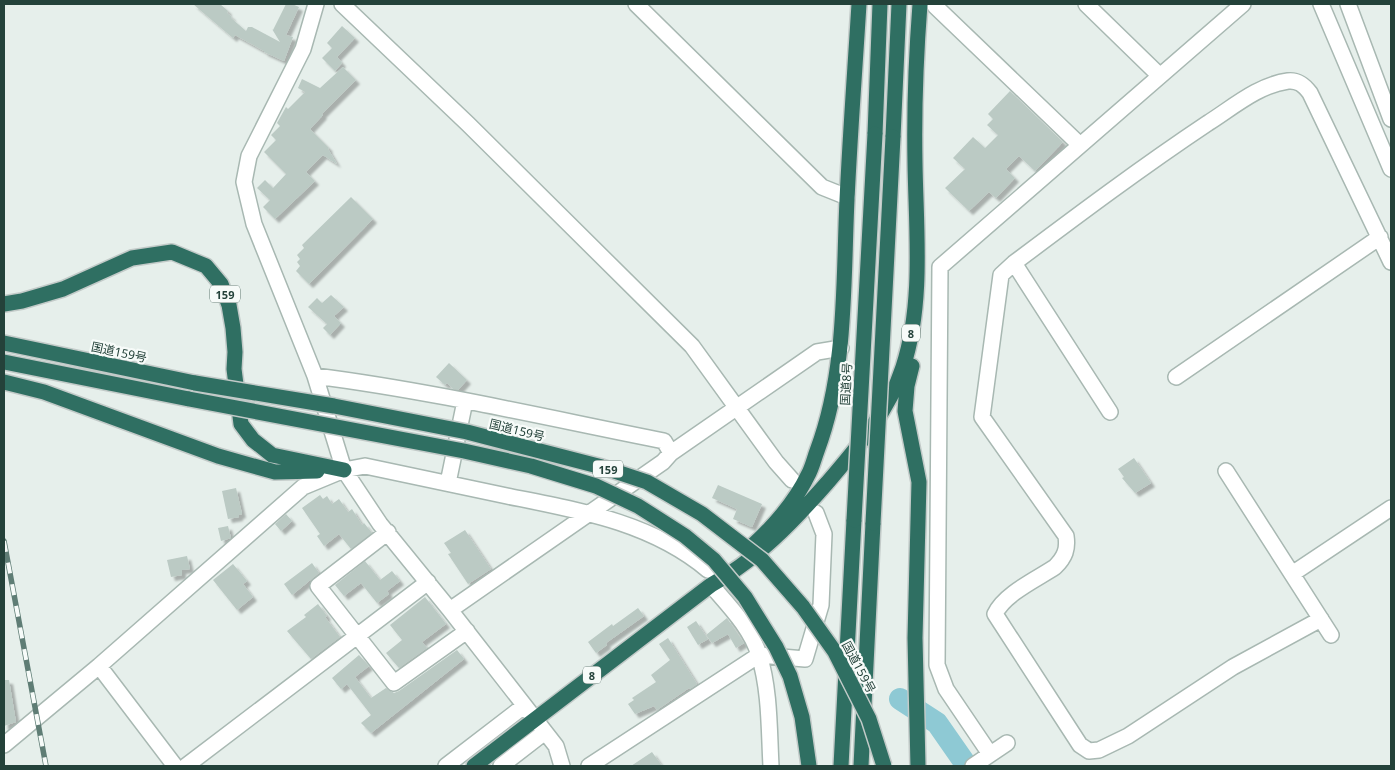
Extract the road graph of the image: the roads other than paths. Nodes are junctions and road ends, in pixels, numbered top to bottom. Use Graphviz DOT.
graph roads {
  1 [pos="316,4"];
  2 [pos="342,4"];
  3 [pos="636,4"];
  4 [pos="859,4"];
  5 [pos="880,4"];
  6 [pos="899,4"];
  7 [pos="1086,4"];
  8 [pos="1243,4"];
  9 [pos="1321,4"];
  10 [pos="1348,4"];
  11 [pos="930,7"];
  12 [pos="962,32"];
  13 [pos="1160,76"];
  14 [pos="1391,119"];
  15 [pos="1080,145"];
  16 [pos="1391,169"];
  17 [pos="847,197"];
  18 [pos="1380,237"];
  19 [pos="1014,262"];
  20 [pos="1391,262"];
  21 [pos="916,297"];
  22 [pos="4,304"];
  23 [pos="4,343"];
  24 [pos="841,348"];
  25 [pos="4,362"];
  26 [pos="315,376"];
  27 [pos="1176,377"];
  28 [pos="4,382"];
  29 [pos="465,401"];
  30 [pos="737,407"];
  31 [pos="1110,412"];
  32 [pos="670,453"];
  33 [pos="344,470"];
  34 [pos="1226,471"];
  35 [pos="792,480"];
  36 [pos="448,484"];
  37 [pos="1391,508"];
  38 [pos="592,513"];
  39 [pos="816,513"];
  40 [pos="388,532"];
  41 [pos="708,570"];
  42 [pos="1292,574"];
  43 [pos="428,582"];
  44 [pos="711,585"];
  45 [pos="450,610"];
  46 [pos="1321,620"];
  47 [pos="467,631"];
  48 [pos="1331,635"];
  49 [pos="357,636"];
  50 [pos="759,655"];
  51 [pos="99,666"];
  52 [pos="524,706"];
  53 [pos="534,720"];
  54 [pos="545,732"];
  55 [pos="1007,743"];
  56 [pos="4,745"];
  57 [pos="990,754"];
  58 [pos="975,765"];
  59 [pos="175,766"];
  60 [pos="186,766"];
  61 [pos="446,766"];
  62 [pos="474,766"];
  63 [pos="501,766"];
  64 [pos="562,766"];
  65 [pos="589,766"];
  66 [pos="772,766"];
  67 [pos="809,766"];
  68 [pos="841,766"];
  69 [pos="861,766"];
  70 [pos="884,766"];
  71 [pos="918,766"];
  1 -- 26 [label="street"];
  2 -- 30 [label="street"];
  3 -- 17 [label="street"];
  4 -- 17 [label="highway, 8"];
  5 -- 68 [label="highway, 国道8号, bridge"];
  6 -- 69 [label="highway, bridge"];
  7 -- 13 [label="street"];
  8 -- 13 [label="street"];
  9 -- 16 [label="street"];
  10 -- 14 [label="street"];
  11 -- 12 [label="street"];
  11 -- 12 [label="street"];
  11 -- 21 [label="highway, 8"];
  12 -- 15 [label="street"];
  13 -- 15 [label="street"];
  15 -- 57 [label="street"];
  17 -- 24 [label="highway, 8"];
  18 -- 19 [label="street"];
  18 -- 20 [label="street"];
  18 -- 27 [label="street"];
  19 -- 31 [label="street"];
  19 -- 46 [label="street"];
  21 -- 44 [label="highway, 8"];
  21 -- 71 [label="highway"];
  22 -- 33 [label="highway, 159"];
  23 -- 70 [label="highway, 国道159号 / 159, bridge"];
  24 -- 30 [label="street"];
  24 -- 44 [label="highway, 8"];
  25 -- 67 [label="highway, 159, bridge"];
  26 -- 29 [label="street"];
  26 -- 33 [label="street"];
  28 -- 33 [label="highway"];
  29 -- 32 [label="street"];
  29 -- 36 [label="street"];
  30 -- 32 [label="street"];
  30 -- 35 [label="street"];
  32 -- 38 [label="street"];
  33 -- 36 [label="street"];
  33 -- 40 [label="street"];
  33 -- 51 [label="street"];
  34 -- 42 [label="street"];
  36 -- 38 [label="street"];
  37 -- 42 [label="street"];
  38 -- 41 [label="street"];
  38 -- 45 [label="street"];
  39 -- 50 [label="street"];
  40 -- 43 [label="street"];
  40 -- 49 [label="street"];
  42 -- 46 [label="street"];
  43 -- 45 [label="street"];
  43 -- 49 [label="street"];
  44 -- 50 [label="street"];
  44 -- 53 [label="highway, 8"];
  45 -- 47 [label="street"];
  46 -- 48 [label="street"];
  47 -- 49 [label="street"];
  47 -- 52 [label="street"];
  49 -- 60 [label="street"];
  50 -- 65 [label="street"];
  50 -- 66 [label="street"];
  51 -- 56 [label="street"];
  51 -- 59 [label="street"];
  52 -- 53 [label="street"];
  52 -- 61 [label="street"];
  53 -- 54 [label="street"];
  53 -- 62 [label="highway, 8"];
  54 -- 63 [label="street"];
  54 -- 64 [label="street"];
  55 -- 57 [label="street"];
  57 -- 58 [label="street"];
}
